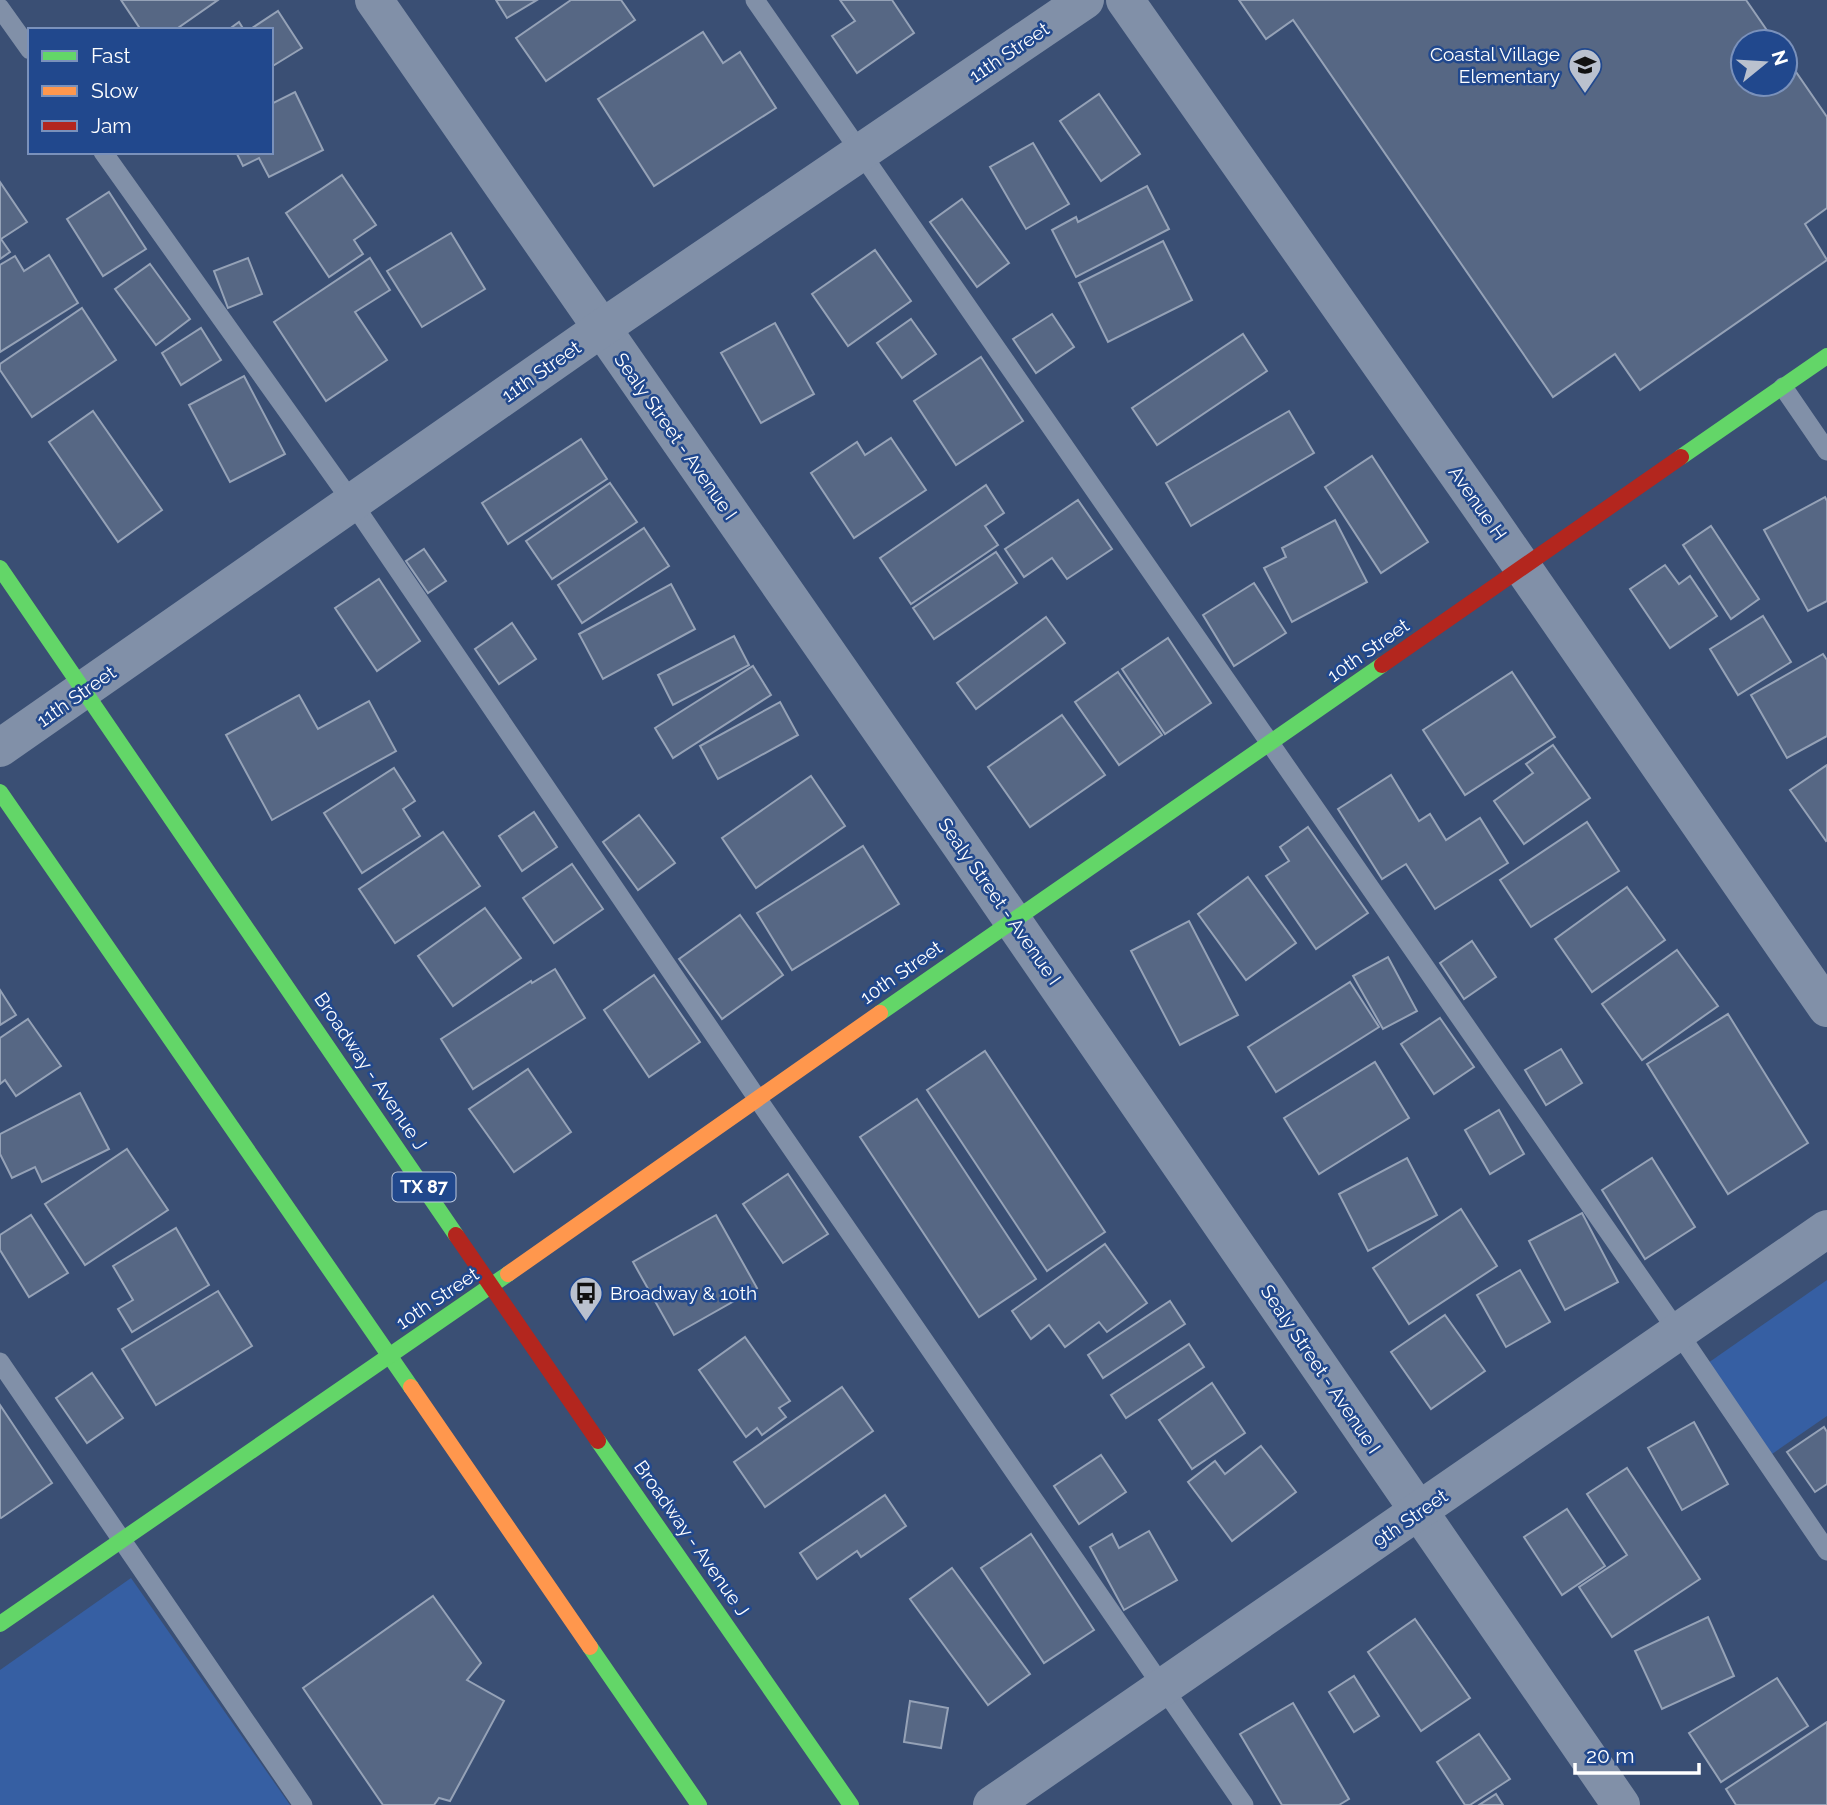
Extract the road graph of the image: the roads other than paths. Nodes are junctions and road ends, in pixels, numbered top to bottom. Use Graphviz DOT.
graph roads {
  1 [pos="374,0"];
  2 [pos="755,0"];
  3 [pos="1085,0"];
  4 [pos="1125,0"];
  5 [pos="0,8"];
  6 [pos="28,47"];
  7 [pos="861,152"];
  8 [pos="104,154"];
  9 [pos="602,328"];
  10 [pos="1827,356"];
  11 [pos="1783,387"];
  12 [pos="1827,451"];
  13 [pos="352,502"];
  14 [pos="0,568"];
  15 [pos="1524,568"];
  16 [pos="85,689"];
  17 [pos="1270,743"];
  18 [pos="0,748"];
  19 [pos="0,792"];
  20 [pos="1013,920"];
  21 [pos="1827,1008"];
  22 [pos="757,1098"];
  23 [pos="1827,1229"];
  24 [pos="491,1286"];
  25 [pos="1678,1332"];
  26 [pos="390,1355"];
  27 [pos="0,1362"];
  28 [pos="1419,1512"];
  29 [pos="122,1538"];
  30 [pos="1827,1551"];
  31 [pos="0,1624"];
  32 [pos="1163,1688"];
  33 [pos="303,1805"];
  34 [pos="699,1805"];
  35 [pos="851,1805"];
  36 [pos="992,1805"];
  37 [pos="1244,1805"];
  38 [pos="1621,1805"];
  1 -- 9 [label="street, Sealy Street - Avenue I"];
  2 -- 7 [label="lane"];
  3 -- 7 [label="street, 11th Street"];
  4 -- 15 [label="street, Avenue H"];
  5 -- 6 [label="lane"];
  7 -- 9 [label="street, 11th Street"];
  7 -- 17 [label="lane"];
  8 -- 13 [label="lane"];
  9 -- 13 [label="street, 11th Street"];
  9 -- 20 [label="street, Sealy Street - Avenue I"];
  10 -- 11 [label="main road, 10th Street"];
  11 -- 12 [label="lane"];
  11 -- 15 [label="main road, 10th Street"];
  13 -- 16 [label="street, 11th Street"];
  13 -- 22 [label="lane"];
  14 -- 16 [label="main road, Broadway - Avenue J / TX 87"];
  15 -- 17 [label="main road, 10th Street"];
  15 -- 21 [label="street, Avenue H"];
  16 -- 18 [label="street, 11th Street"];
  16 -- 24 [label="main road, Broadway - Avenue J / TX 87"];
  17 -- 20 [label="main road, 10th Street"];
  17 -- 25 [label="lane"];
  19 -- 26 [label="main road"];
  20 -- 22 [label="main road, 10th Street"];
  20 -- 28 [label="street, Sealy Street - Avenue I"];
  22 -- 24 [label="main road, 10th Street"];
  22 -- 32 [label="lane"];
  23 -- 25 [label="street, 9th Street"];
  24 -- 26 [label="main road, 10th Street"];
  24 -- 35 [label="main road, Broadway - Avenue J / TX 87"];
  25 -- 28 [label="street, 9th Street"];
  25 -- 30 [label="lane"];
  26 -- 29 [label="main road, 10th Street"];
  26 -- 34 [label="main road"];
  27 -- 29 [label="lane"];
  28 -- 32 [label="street, 9th Street"];
  28 -- 38 [label="street, Sealy Street - Avenue I"];
  29 -- 31 [label="main road, 10th Street"];
  29 -- 33 [label="lane"];
  32 -- 36 [label="street, 9th Street"];
  32 -- 37 [label="lane"];
}
